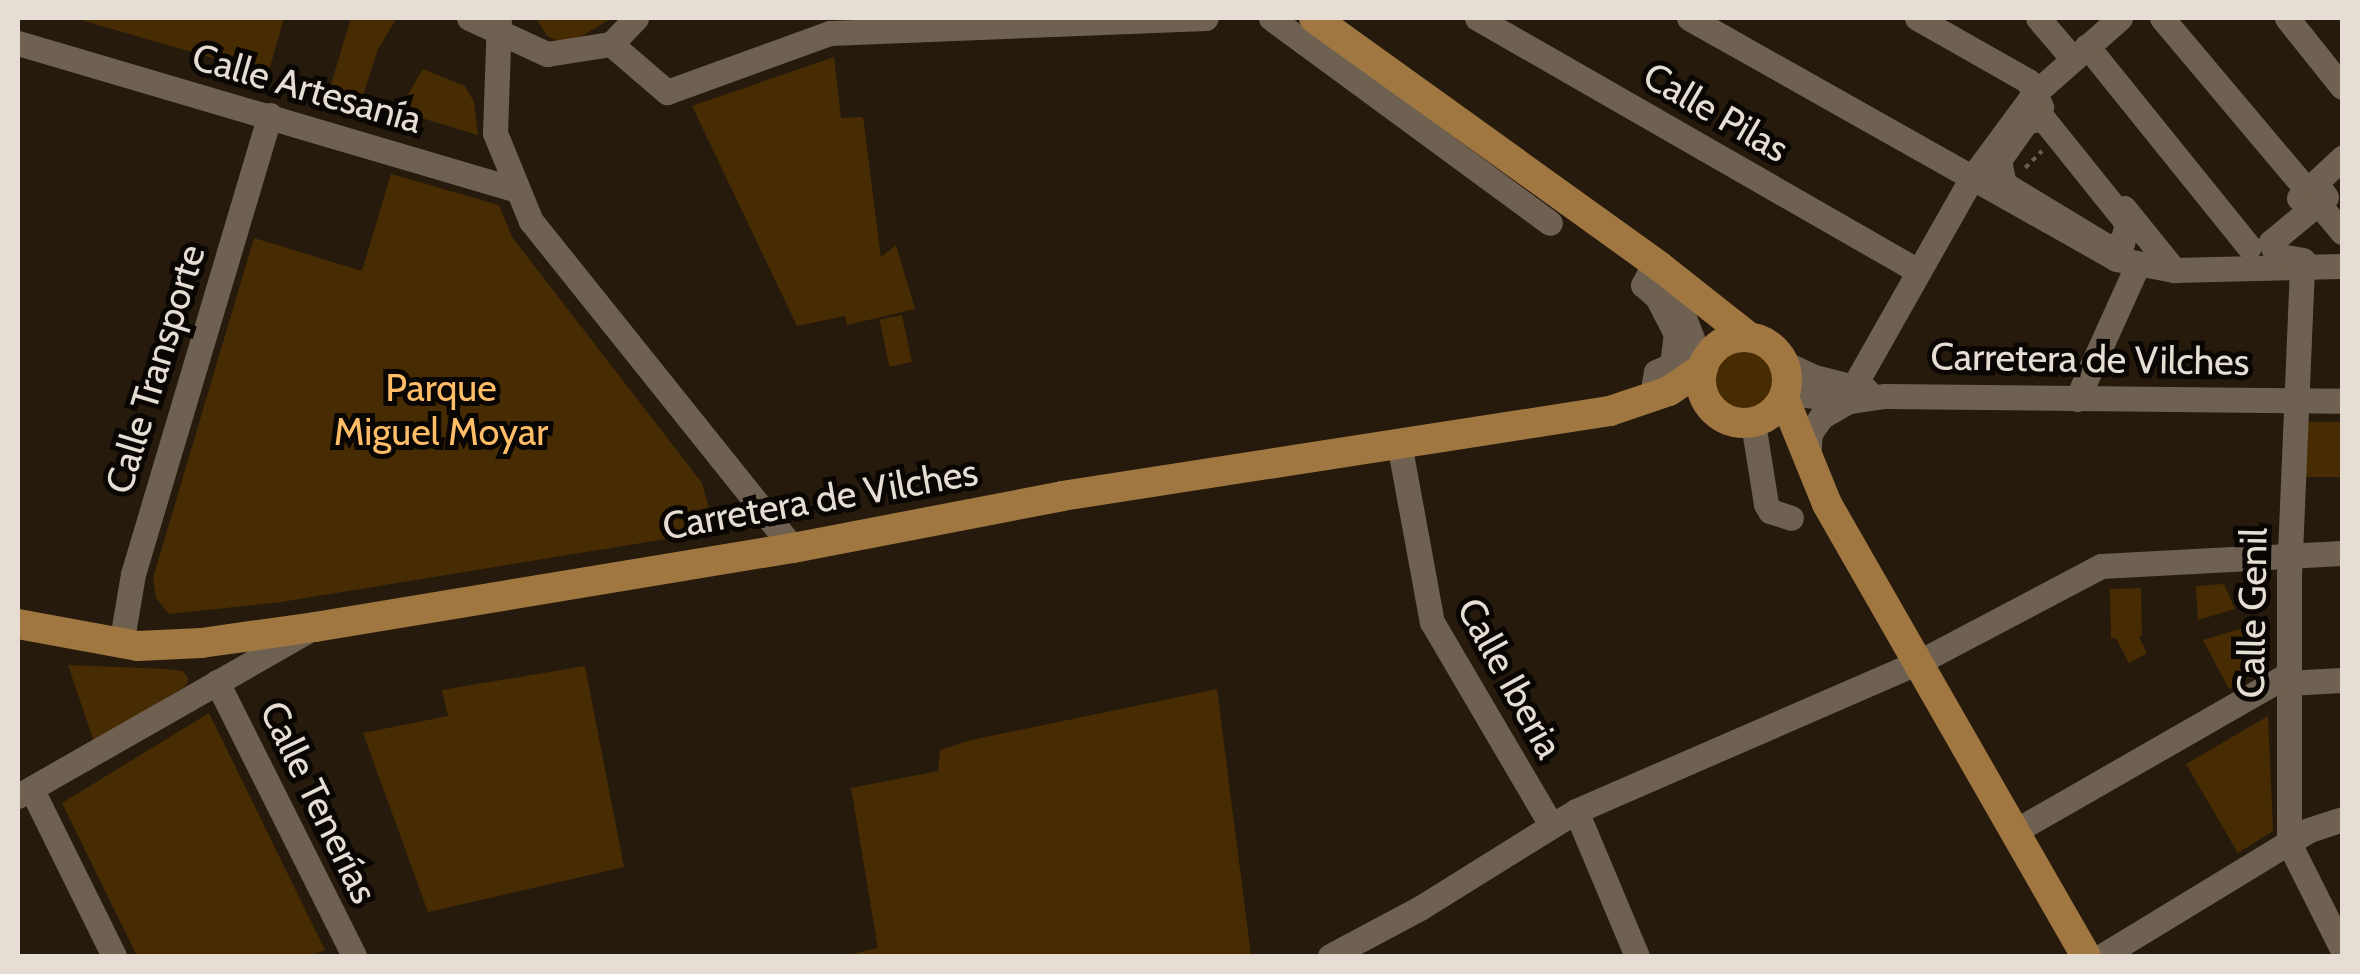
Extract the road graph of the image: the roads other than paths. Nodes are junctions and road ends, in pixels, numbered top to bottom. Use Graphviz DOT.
graph roads {
  1 [pos="470,18"];
  2 [pos="636,18"];
  3 [pos="1206,18"];
  4 [pos="1271,18"];
  5 [pos="1314,18"];
  6 [pos="1476,18"];
  7 [pos="1689,18"];
  8 [pos="1917,18"];
  9 [pos="2038,18"];
  10 [pos="2120,18"];
  11 [pos="2162,18"];
  12 [pos="2286,18"];
  13 [pos="497,25"];
  14 [pos="18,43"];
  15 [pos="611,44"];
  16 [pos="2080,53"];
  17 [pos="2342,86"];
  18 [pos="2034,94"];
  19 [pos="270,116"];
  20 [pos="2342,158"];
  21 [pos="2000,160"];
  22 [pos="1971,178"];
  23 [pos="517,190"];
  24 [pos="2312,197"];
  25 [pos="2342,217"];
  26 [pos="1550,223"];
  27 [pos="2138,226"];
  28 [pos="2342,232"];
  29 [pos="2244,258"];
  30 [pos="2127,262"];
  31 [pos="2342,263"];
  32 [pos="2302,267"];
  33 [pos="2174,270"];
  34 [pos="1918,271"];
  35 [pos="1692,296"];
  36 [pos="1749,338"];
  37 [pos="1706,362"];
  38 [pos="1784,384"];
  39 [pos="1852,393"];
  40 [pos="2077,400"];
  41 [pos="2294,401"];
  42 [pos="2342,401"];
  43 [pos="1637,405"];
  44 [pos="1710,406"];
  45 [pos="1757,422"];
  46 [pos="1399,444"];
  47 [pos="1811,468"];
  48 [pos="1791,518"];
  49 [pos="794,548"];
  50 [pos="2342,554"];
  51 [pos="2290,557"];
  52 [pos="18,624"];
  53 [pos="315,628"];
  54 [pos="121,646"];
  55 [pos="1919,662"];
  56 [pos="2342,680"];
  57 [pos="217,682"];
  58 [pos="2287,684"];
  59 [pos="24,793"];
  60 [pos="1576,811"];
  61 [pos="2342,818"];
  62 [pos="1552,825"];
  63 [pos="2018,838"];
  64 [pos="2289,843"];
  65 [pos="2342,948"];
  66 [pos="114,956"];
  67 [pos="354,956"];
  68 [pos="1330,956"];
  69 [pos="1637,956"];
  70 [pos="2086,956"];
  71 [pos="2102,956"];
  1 -- 13 [label="street"];
  2 -- 15 [label="street"];
  3 -- 15 [label="street"];
  4 -- 26 [label="street"];
  5 -- 35 [label="main road"];
  6 -- 34 [label="street, Calle Pilas"];
  7 -- 22 [label="street"];
  8 -- 18 [label="street"];
  9 -- 16 [label="street"];
  10 -- 16 [label="street"];
  11 -- 24 [label="street"];
  12 -- 17 [label="street"];
  13 -- 15 [label="street"];
  13 -- 23 [label="street"];
  14 -- 19 [label="street, Calle Artesanía"];
  16 -- 18 [label="street"];
  16 -- 29 [label="street"];
  18 -- 22 [label="street"];
  18 -- 27 [label="street"];
  19 -- 23 [label="street, Calle Artesanía"];
  19 -- 54 [label="street, Calle Transporte"];
  20 -- 24 [label="street"];
  21 -- 21 [label="street"];
  22 -- 30 [label="street"];
  22 -- 34 [label="street"];
  23 -- 49 [label="street"];
  24 -- 25 [label="street"];
  24 -- 28 [label="street"];
  24 -- 29 [label="street"];
  24 -- 31 [label="street"];
  27 -- 30 [label="street"];
  27 -- 33 [label="street"];
  29 -- 32 [label="street"];
  29 -- 33 [label="street"];
  30 -- 33 [label="street"];
  30 -- 40 [label="street"];
  31 -- 32 [label="street"];
  32 -- 41 [label="street, Calle Genil"];
  34 -- 39 [label="street"];
  35 -- 36 [label="main road"];
  35 -- 37 [label="main road"];
  36 -- 37 [label="main road"];
  36 -- 38 [label="main road"];
  37 -- 43 [label="main road, Carretera de Vilches"];
  37 -- 44 [label="main road"];
  38 -- 39 [label="street, Carretera de Vilches"];
  38 -- 45 [label="main road"];
  38 -- 47 [label="main road"];
  39 -- 40 [label="street, Carretera de Vilches"];
  39 -- 47 [label="street"];
  40 -- 41 [label="street, Carretera de Vilches"];
  41 -- 42 [label="street, Carretera de Vilches"];
  41 -- 51 [label="street, Calle Genil"];
  43 -- 44 [label="main road, Carretera de Vilches"];
  43 -- 46 [label="main road, Carretera de Vilches"];
  44 -- 45 [label="main road"];
  45 -- 47 [label="main road"];
  45 -- 48 [label="street"];
  46 -- 49 [label="main road, Carretera de Vilches"];
  46 -- 62 [label="street, Calle Iberia"];
  47 -- 55 [label="main road"];
  49 -- 53 [label="main road, Carretera de Vilches"];
  50 -- 51 [label="street"];
  51 -- 55 [label="street"];
  51 -- 58 [label="street, Calle Genil"];
  52 -- 54 [label="main road, Carretera de Vilches"];
  53 -- 54 [label="main road, Carretera de Vilches"];
  53 -- 57 [label="street"];
  55 -- 60 [label="street"];
  55 -- 63 [label="main road"];
  56 -- 58 [label="street"];
  57 -- 59 [label="street"];
  57 -- 67 [label="street, Calle Tenerías"];
  58 -- 63 [label="street"];
  58 -- 64 [label="street, Calle Genil"];
  59 -- 66 [label="street"];
  60 -- 62 [label="street"];
  60 -- 69 [label="street"];
  61 -- 64 [label="street"];
  62 -- 68 [label="street"];
  63 -- 70 [label="main road"];
  64 -- 65 [label="street, Calle Genil"];
  64 -- 71 [label="street"];
}
